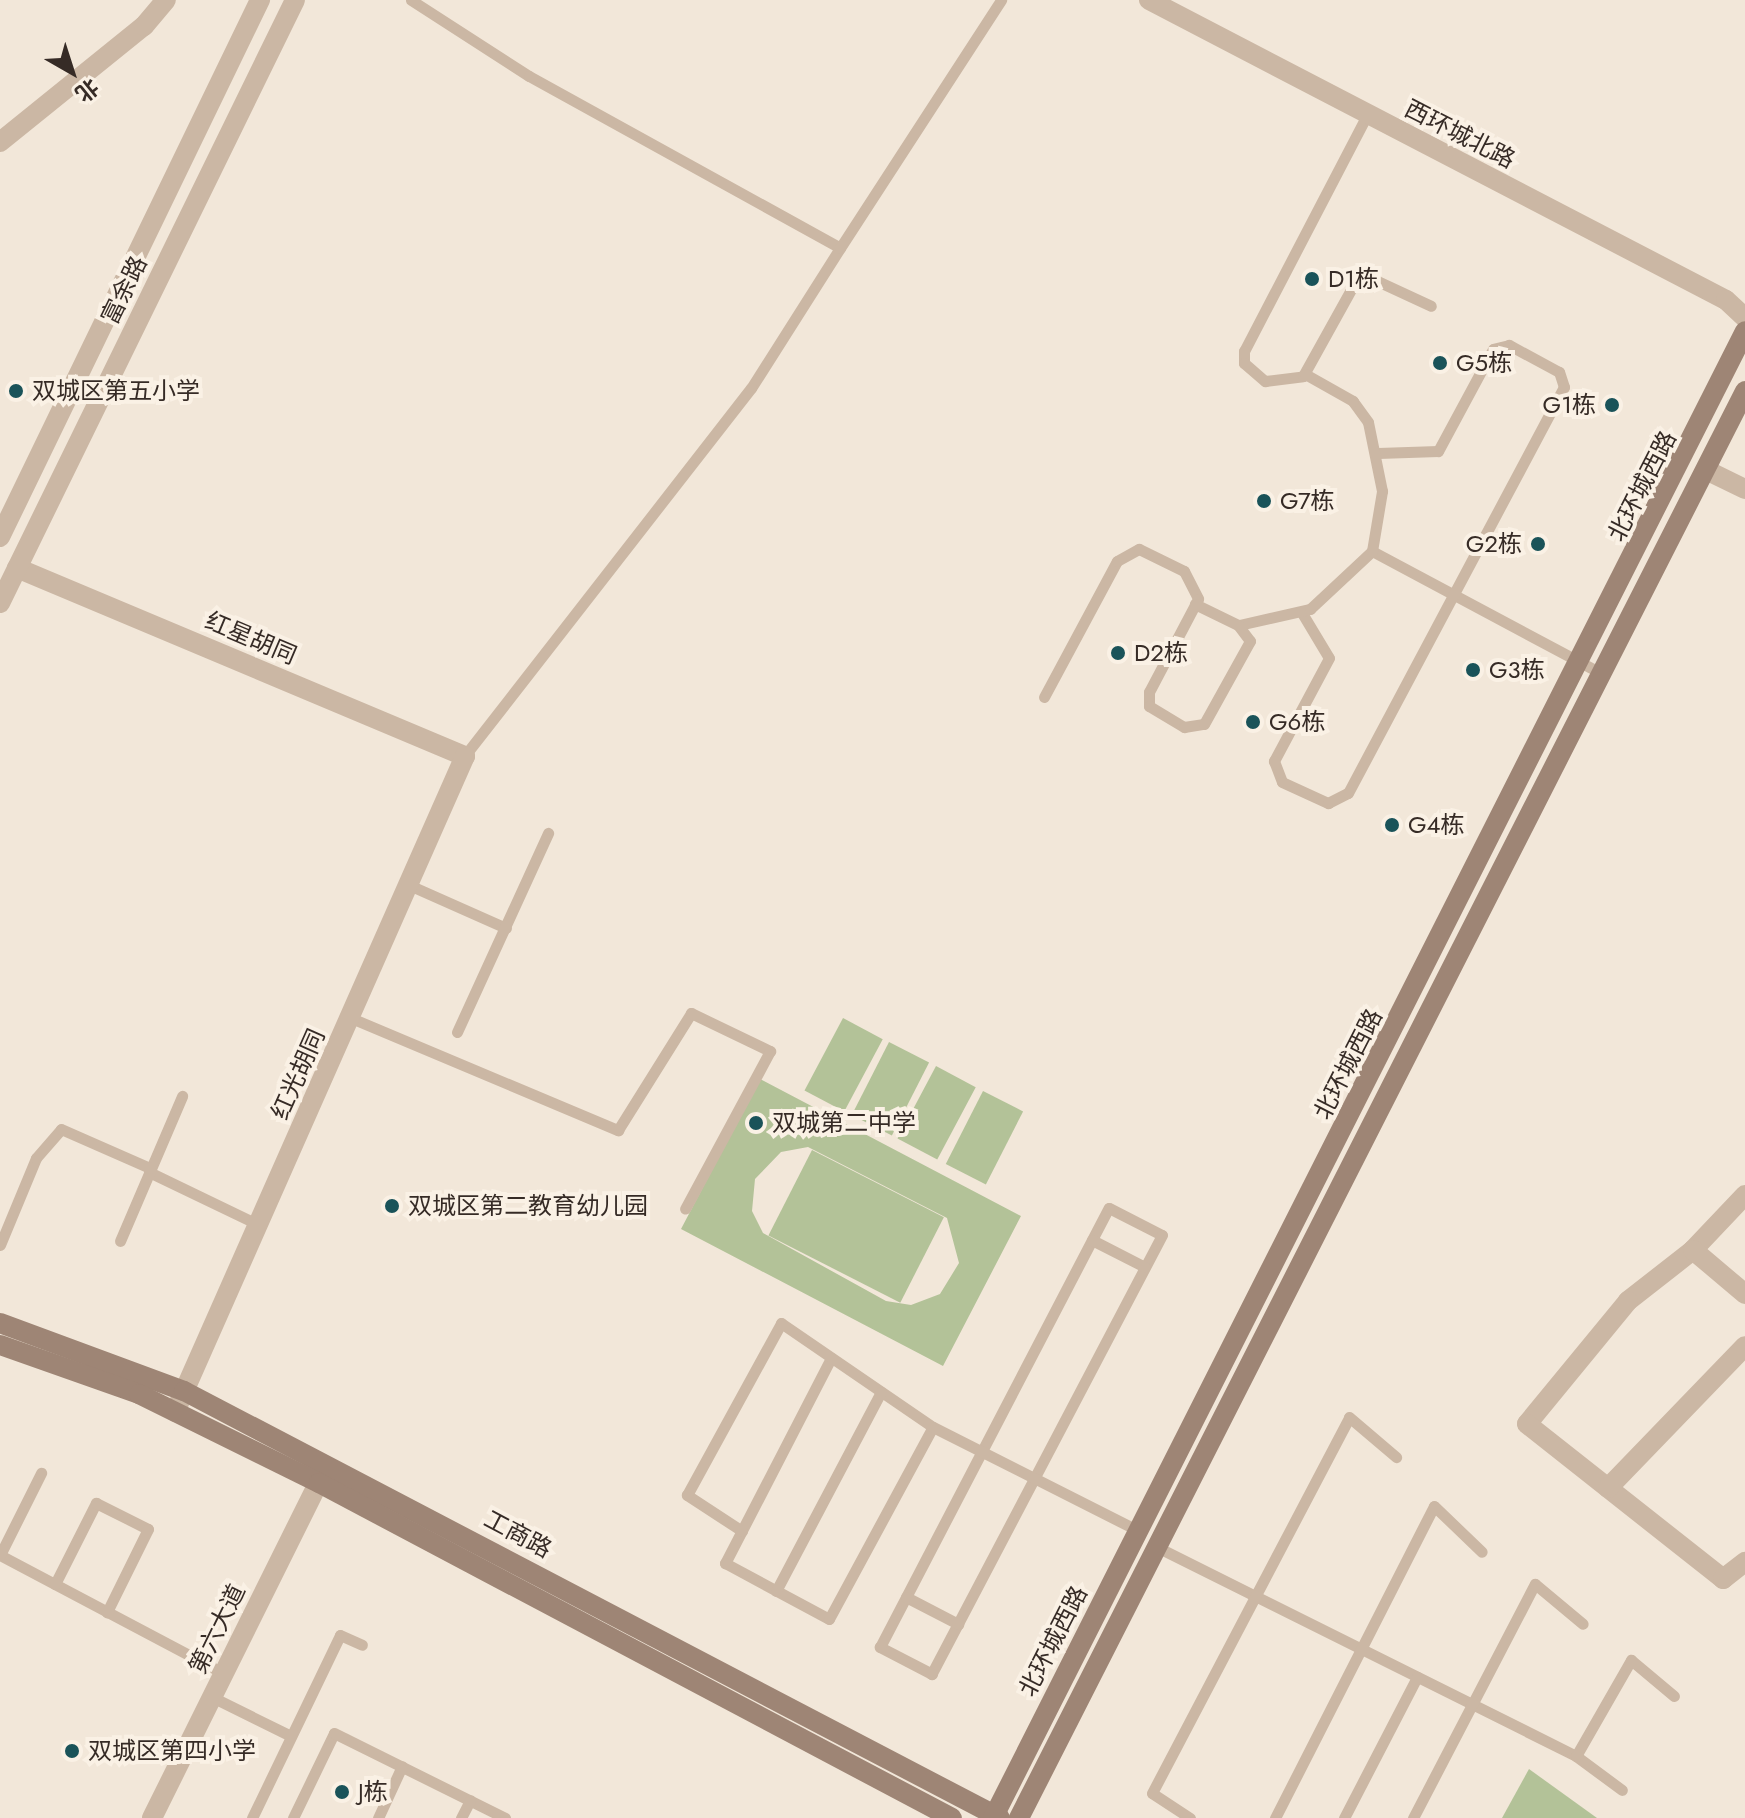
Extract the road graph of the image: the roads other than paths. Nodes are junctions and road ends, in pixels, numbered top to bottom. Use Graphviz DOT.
graph roads {
  1 [pos="166,0"];
  2 [pos="260,0"];
  3 [pos="295,0"];
  4 [pos="411,0"];
  5 [pos="1001,0"];
  6 [pos="1149,0"];
  7 [pos="1367,115"];
  8 [pos="0,142"];
  9 [pos="840,248"];
  10 [pos="1431,306"];
  11 [pos="1745,318"];
  12 [pos="1744,337"];
  13 [pos="1305,374"];
  14 [pos="1745,391"];
  15 [pos="1378,453"];
  16 [pos="1706,470"];
  17 [pos="1745,489"];
  18 [pos="0,537"];
  19 [pos="1372,551"];
  20 [pos="17,568"];
  21 [pos="1453,594"];
  22 [pos="0,603"];
  23 [pos="1195,604"];
  24 [pos="1302,613"];
  25 [pos="1238,625"];
  26 [pos="1582,663"];
  27 [pos="1602,674"];
  28 [pos="1044,697"];
  29 [pos="465,756"];
  30 [pos="548,833"];
  31 [pos="409,885"];
  32 [pos="506,928"];
  33 [pos="351,1018"];
  34 [pos="457,1032"];
  35 [pos="182,1096"];
  36 [pos="150,1170"];
  37 [pos="1745,1195"];
  38 [pos="685,1209"];
  39 [pos="260,1226"];
  40 [pos="1092,1240"];
  41 [pos="120,1241"];
  42 [pos="0,1245"];
  43 [pos="1693,1250"];
  44 [pos="1145,1267"];
  45 [pos="1745,1294"];
  46 [pos="0,1323"];
  47 [pos="0,1345"];
  48 [pos="1745,1346"];
  49 [pos="831,1358"];
  50 [pos="184,1391"];
  51 [pos="881,1392"];
  52 [pos="175,1412"];
  53 [pos="933,1427"];
  54 [pos="982,1452"];
  55 [pos="1396,1457"];
  56 [pos="328,1463"];
  57 [pos="41,1473"];
  58 [pos="1034,1478"];
  59 [pos="319,1483"];
  60 [pos="1608,1488"];
  61 [pos="742,1531"];
  62 [pos="1139,1531"];
  63 [pos="1157,1547"];
  64 [pos="1482,1552"];
  65 [pos="0,1555"];
  66 [pos="1745,1562"];
  67 [pos="55,1584"];
  68 [pos="776,1591"];
  69 [pos="1254,1595"];
  70 [pos="906,1597"];
  71 [pos="107,1612"];
  72 [pos="958,1624"];
  73 [pos="1583,1624"];
  74 [pos="362,1645"];
  75 [pos="1360,1648"];
  76 [pos="223,1673"];
  77 [pos="1417,1677"];
  78 [pos="1674,1696"];
  79 [pos="212,1697"];
  80 [pos="1472,1704"];
  81 [pos="291,1736"];
  82 [pos="1576,1756"];
  83 [pos="402,1766"];
  84 [pos="1622,1790"];
  85 [pos="470,1800"];
  86 [pos="996,1817"];
  87 [pos="152,1818"];
  88 [pos="252,1818"];
  89 [pos="293,1818"];
  90 [pos="378,1818"];
  91 [pos="461,1818"];
  92 [pos="505,1818"];
  93 [pos="952,1818"];
  94 [pos="1019,1818"];
  95 [pos="1190,1818"];
  96 [pos="1275,1818"];
  97 [pos="1344,1818"];
  98 [pos="1413,1818"];
  1 -- 8 [label="street"];
  2 -- 18 [label="street, 富余路"];
  3 -- 20 [label="street, 富余路"];
  4 -- 9 [label="lane"];
  5 -- 9 [label="lane"];
  6 -- 7 [label="street, 西环城北路"];
  7 -- 11 [label="street, 西环城北路"];
  7 -- 13 [label="lane"];
  9 -- 29 [label="lane"];
  10 -- 13 [label="lane"];
  12 -- 26 [label="main road, 北环城西路"];
  13 -- 15 [label="lane"];
  14 -- 16 [label="main road, 北环城西路"];
  15 -- 19 [label="lane"];
  15 -- 21 [label="lane"];
  16 -- 17 [label="street"];
  16 -- 27 [label="main road, 北环城西路"];
  19 -- 21 [label="lane"];
  19 -- 24 [label="lane"];
  20 -- 22 [label="street, 富余路"];
  20 -- 29 [label="street, 红星胡同"];
  21 -- 24 [label="lane"];
  21 -- 26 [label="lane"];
  23 -- 25 [label="lane"];
  23 -- 25 [label="lane"];
  23 -- 28 [label="lane"];
  24 -- 25 [label="lane"];
  26 -- 27 [label="lane"];
  26 -- 62 [label="main road, 北环城西路"];
  27 -- 63 [label="main road, 北环城西路"];
  29 -- 31 [label="street, 红光胡同"];
  30 -- 32 [label="lane"];
  31 -- 32 [label="lane"];
  31 -- 33 [label="street, 红光胡同"];
  32 -- 34 [label="lane"];
  33 -- 38 [label="lane"];
  33 -- 39 [label="street, 红光胡同"];
  35 -- 36 [label="lane"];
  36 -- 39 [label="lane"];
  36 -- 41 [label="lane"];
  36 -- 42 [label="lane"];
  37 -- 43 [label="street"];
  39 -- 50 [label="street, 红光胡同"];
  40 -- 44 [label="lane"];
  40 -- 44 [label="lane"];
  40 -- 54 [label="lane"];
  43 -- 45 [label="street"];
  43 -- 60 [label="street"];
  44 -- 58 [label="lane"];
  46 -- 50 [label="main road, 工商路"];
  47 -- 52 [label="main road, 工商路"];
  48 -- 60 [label="street"];
  49 -- 51 [label="lane"];
  49 -- 61 [label="lane"];
  49 -- 61 [label="lane"];
  50 -- 52 [label="street, 红光胡同"];
  50 -- 56 [label="main road, 工商路"];
  51 -- 53 [label="lane"];
  51 -- 68 [label="lane"];
  52 -- 59 [label="main road, 工商路"];
  53 -- 54 [label="lane"];
  53 -- 68 [label="lane"];
  54 -- 58 [label="lane"];
  54 -- 70 [label="lane"];
  55 -- 69 [label="lane"];
  56 -- 59 [label="street, 第六大道"];
  56 -- 86 [label="main road, 工商路"];
  57 -- 65 [label="lane"];
  58 -- 62 [label="lane"];
  58 -- 72 [label="lane"];
  59 -- 76 [label="street, 第六大道"];
  59 -- 93 [label="main road, 工商路"];
  60 -- 66 [label="street"];
  61 -- 68 [label="lane"];
  62 -- 86 [label="main road, 北环城西路"];
  63 -- 69 [label="lane"];
  63 -- 94 [label="main road, 北环城西路"];
  64 -- 75 [label="lane"];
  65 -- 67 [label="lane"];
  67 -- 71 [label="lane"];
  67 -- 71 [label="lane"];
  69 -- 75 [label="lane"];
  69 -- 95 [label="lane"];
  70 -- 72 [label="lane"];
  70 -- 72 [label="lane"];
  71 -- 76 [label="lane"];
  73 -- 80 [label="lane"];
  74 -- 81 [label="lane"];
  75 -- 77 [label="lane"];
  75 -- 96 [label="lane"];
  76 -- 79 [label="street, 第六大道"];
  77 -- 80 [label="lane"];
  77 -- 97 [label="lane"];
  78 -- 82 [label="lane"];
  79 -- 81 [label="lane"];
  79 -- 87 [label="street, 第六大道"];
  80 -- 82 [label="lane"];
  80 -- 98 [label="lane"];
  81 -- 88 [label="lane"];
  82 -- 84 [label="lane"];
  83 -- 85 [label="lane"];
  83 -- 89 [label="lane"];
  83 -- 90 [label="lane"];
  85 -- 91 [label="lane"];
  85 -- 92 [label="lane"];
}
